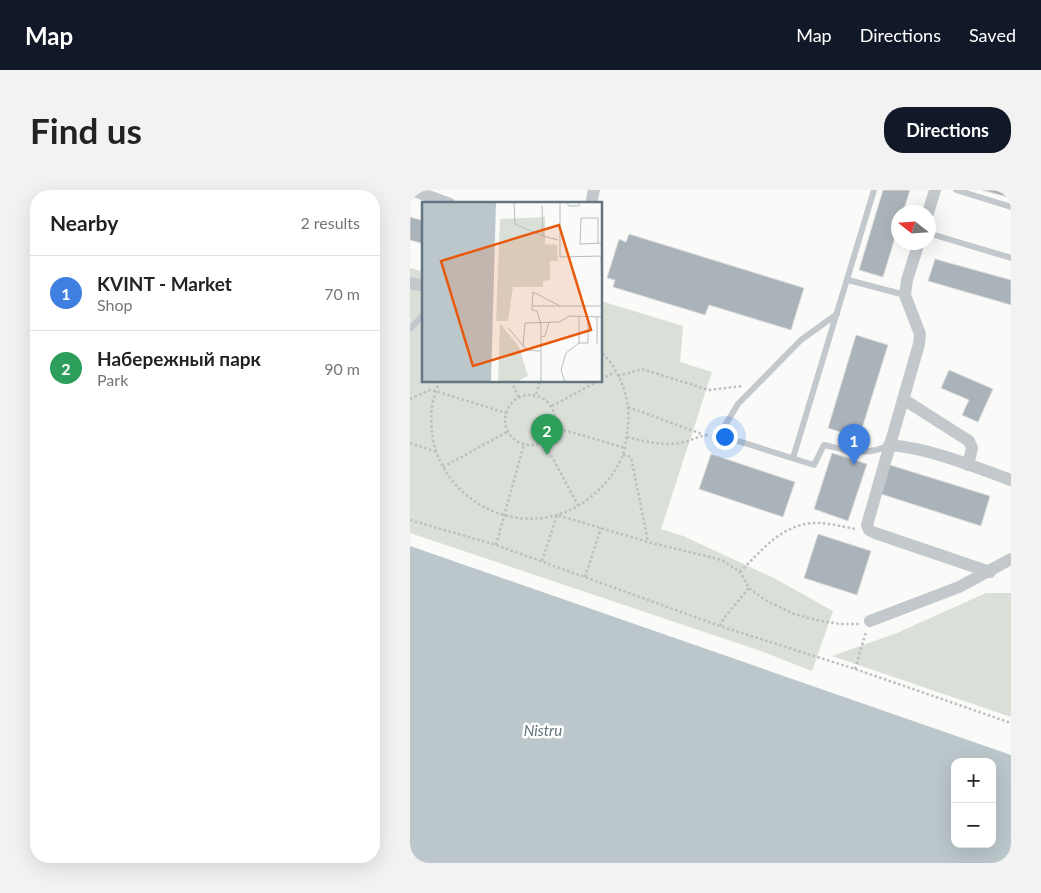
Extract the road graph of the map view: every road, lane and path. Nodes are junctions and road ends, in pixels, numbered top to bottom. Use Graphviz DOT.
graph roads {
  1 [pos="412,190"];
  2 [pos="874,190"];
  3 [pos="936,190"];
  4 [pos="956,190"];
  5 [pos="445,202"];
  6 [pos="931,205"];
  7 [pos="1011,207"];
  8 [pos="936,235"];
  9 [pos="916,250"];
  10 [pos="1011,258"];
  11 [pos="848,280"];
  12 [pos="905,295"];
  13 [pos="837,314"];
  14 [pos="422,316"];
  15 [pos="410,329"];
  16 [pos="602,353"];
  17 [pos="616,372"];
  18 [pos="618,376"];
  19 [pos="602,379"];
  20 [pos="440,382"];
  21 [pos="511,382"];
  22 [pos="540,382"];
  23 [pos="596,382"];
  24 [pos="755,387"];
  25 [pos="436,391"];
  26 [pos="536,395"];
  27 [pos="518,397"];
  28 [pos="410,399"];
  29 [pos="903,399"];
  30 [pos="552,406"];
  31 [pos="627,407"];
  32 [pos="506,413"];
  33 [pos="554,427"];
  34 [pos="507,432"];
  35 [pos="704,435"];
  36 [pos="719,435"];
  37 [pos="626,437"];
  38 [pos="543,442"];
  39 [pos="410,443"];
  40 [pos="524,444"];
  41 [pos="889,445"];
  42 [pos="624,448"];
  43 [pos="437,452"];
  44 [pos="623,455"];
  45 [pos="793,458"];
  46 [pos="968,465"];
  47 [pos="443,468"];
  48 [pos="1011,480"];
  49 [pos="579,507"];
  50 [pos="504,515"];
  51 [pos="557,515"];
  52 [pos="410,520"];
  53 [pos="601,528"];
  54 [pos="869,530"];
  55 [pos="648,542"];
  56 [pos="496,545"];
  57 [pos="1011,559"];
  58 [pos="542,561"];
  59 [pos="740,572"];
  60 [pos="990,572"];
  61 [pos="586,577"];
  62 [pos="749,588"];
  63 [pos="870,621"];
  64 [pos="720,626"];
  65 [pos="855,669"];
  66 [pos="1011,722"];
  1 -- 5 [label="street"];
  2 -- 11 [label="lane"];
  3 -- 6 [label="street"];
  4 -- 7 [label="lane"];
  8 -- 10 [label="lane"];
  9 -- 12 [label="street"];
  11 -- 12 [label="lane"];
  11 -- 13 [label="lane"];
  12 -- 29 [label="street"];
  13 -- 24 [label="lane"];
  13 -- 45 [label="lane"];
  14 -- 15 [label="lane"];
  16 -- 17 [label="path"];
  17 -- 18 [label="path"];
  17 -- 19 [label="path"];
  18 -- 24 [label="path"];
  18 -- 31 [label="path"];
  20 -- 25 [label="path"];
  21 -- 27 [label="path"];
  22 -- 26 [label="path"];
  23 -- 30 [label="path"];
  24 -- 36 [label="lane"];
  25 -- 28 [label="path"];
  25 -- 32 [label="path"];
  25 -- 43 [label="path"];
  26 -- 27 [label="path"];
  26 -- 30 [label="path"];
  27 -- 32 [label="path"];
  29 -- 41 [label="street"];
  29 -- 46 [label="street"];
  30 -- 33 [label="path"];
  31 -- 35 [label="path"];
  31 -- 37 [label="path"];
  32 -- 34 [label="path"];
  33 -- 38 [label="path"];
  33 -- 42 [label="path"];
  34 -- 40 [label="path"];
  34 -- 47 [label="path"];
  35 -- 36 [label="path"];
  35 -- 37 [label="path"];
  36 -- 45 [label="lane"];
  37 -- 42 [label="path"];
  38 -- 40 [label="path"];
  38 -- 49 [label="path"];
  39 -- 43 [label="path"];
  40 -- 50 [label="path"];
  41 -- 45 [label="lane"];
  41 -- 46 [label="street"];
  41 -- 54 [label="street"];
  42 -- 44 [label="path"];
  43 -- 47 [label="path"];
  44 -- 49 [label="path"];
  44 -- 55 [label="path"];
  46 -- 48 [label="street"];
  47 -- 50 [label="path"];
  49 -- 51 [label="path"];
  50 -- 51 [label="path"];
  50 -- 56 [label="path"];
  51 -- 53 [label="path"];
  51 -- 58 [label="path"];
  52 -- 56 [label="path"];
  53 -- 55 [label="path"];
  53 -- 61 [label="path"];
  54 -- 59 [label="path"];
  54 -- 60 [label="street"];
  55 -- 59 [label="path"];
  56 -- 58 [label="path"];
  57 -- 60 [label="street"];
  58 -- 61 [label="path"];
  59 -- 62 [label="path"];
  60 -- 63 [label="street"];
  61 -- 64 [label="path"];
  62 -- 63 [label="path"];
  62 -- 64 [label="path"];
  63 -- 65 [label="path"];
  64 -- 65 [label="path"];
  65 -- 66 [label="path"];
}
